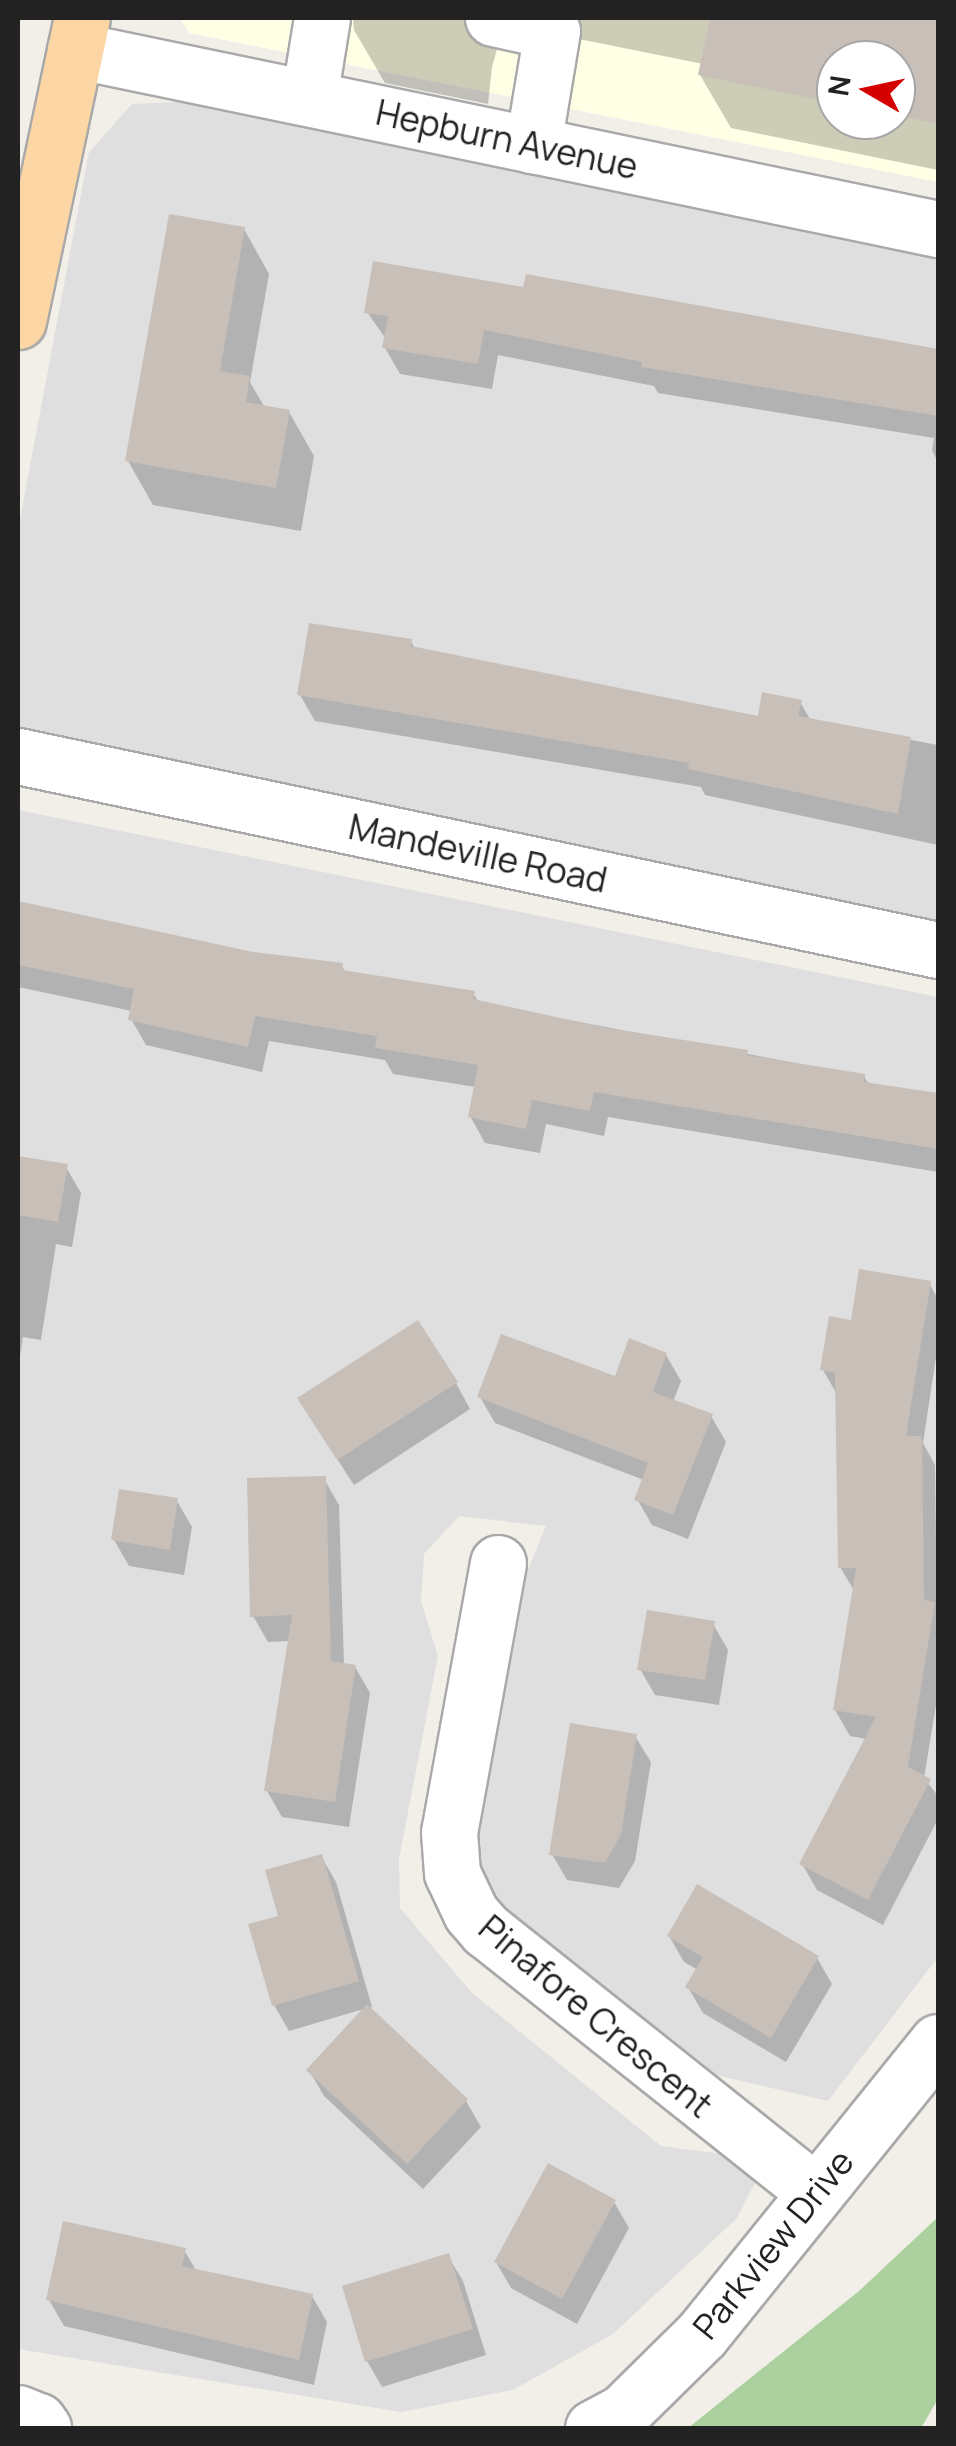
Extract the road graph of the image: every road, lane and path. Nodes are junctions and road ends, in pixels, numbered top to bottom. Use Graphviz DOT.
graph roads {
  1 [pos="322,18"];
  2 [pos="493,18"];
  3 [pos="79,34"];
  4 [pos="309,98"];
  5 [pos="533,145"];
  6 [pos="938,229"];
  7 [pos="18,320"];
  8 [pos="18,756"];
  9 [pos="938,950"];
  10 [pos="498,1563"];
  11 [pos="938,2042"];
  12 [pos="814,2192"];
  13 [pos="18,2413"];
  14 [pos="42,2428"];
  15 [pos="593,2428"];
  1 -- 4 [label="street"];
  2 -- 5 [label="street"];
  3 -- 4 [label="street, Hepburn Avenue"];
  3 -- 7 [label="main road"];
  4 -- 5 [label="street, Hepburn Avenue"];
  5 -- 6 [label="street, Hepburn Avenue"];
  8 -- 9 [label="street, Mandeville Road"];
  10 -- 12 [label="street, Pinafore Crescent"];
  11 -- 12 [label="street, Parkview Drive"];
  12 -- 15 [label="street, Parkview Drive"];
  13 -- 14 [label="street"];
}
